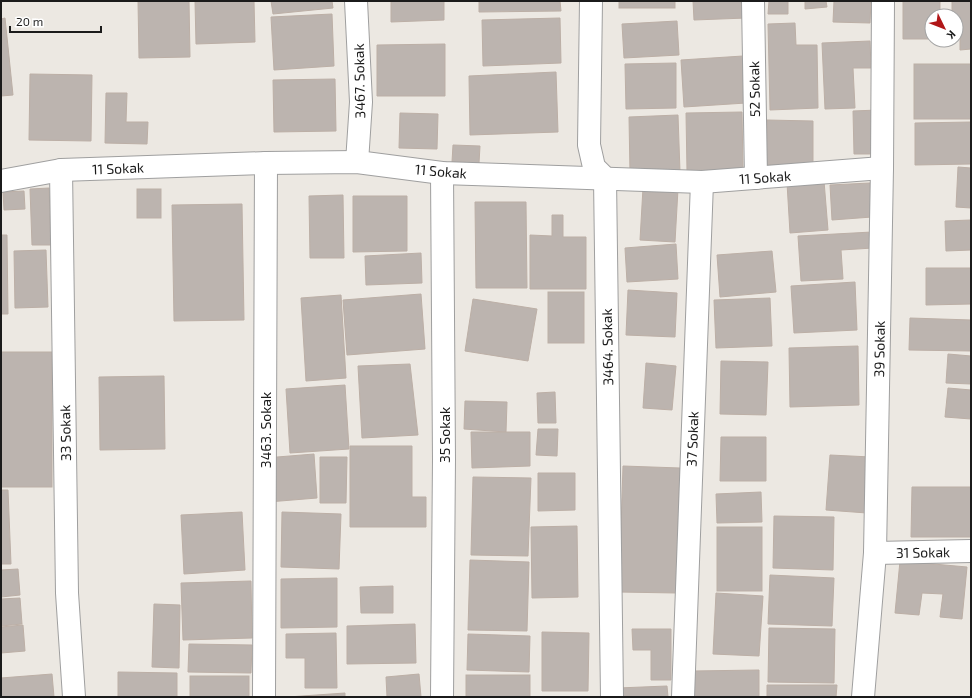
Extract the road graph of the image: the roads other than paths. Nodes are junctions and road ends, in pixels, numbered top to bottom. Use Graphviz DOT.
graph roads {
  1 [pos="356,1"];
  2 [pos="591,1"];
  3 [pos="753,1"];
  4 [pos="883,1"];
  5 [pos="357,162"];
  6 [pos="266,163"];
  7 [pos="882,168"];
  8 [pos="60,170"];
  9 [pos="442,172"];
  10 [pos="605,178"];
  11 [pos="756,178"];
  12 [pos="1,181"];
  13 [pos="702,182"];
  14 [pos="971,551"];
  15 [pos="875,553"];
  16 [pos="74,697"];
  17 [pos="264,697"];
  18 [pos="442,697"];
  19 [pos="612,697"];
  20 [pos="683,697"];
  21 [pos="863,697"];
  1 -- 5 [label="street, 3467. Sokak"];
  2 -- 10 [label="street"];
  3 -- 11 [label="street, 52 Sokak"];
  4 -- 7 [label="street, 39 Sokak"];
  5 -- 6 [label="street, 11 Sokak"];
  5 -- 9 [label="street, 11 Sokak"];
  6 -- 8 [label="street, 11 Sokak"];
  6 -- 17 [label="street, 3463. Sokak"];
  7 -- 11 [label="street, 11 Sokak"];
  7 -- 15 [label="street, 39 Sokak"];
  8 -- 12 [label="street, 11 Sokak"];
  8 -- 16 [label="street, 33 Sokak"];
  9 -- 10 [label="street, 11 Sokak"];
  9 -- 18 [label="street, 35 Sokak"];
  10 -- 13 [label="street, 11 Sokak"];
  10 -- 19 [label="street, 3464. Sokak"];
  11 -- 13 [label="street, 11 Sokak"];
  13 -- 20 [label="street, 37 Sokak"];
  14 -- 15 [label="street, 31 Sokak"];
  15 -- 21 [label="street, 39 Sokak"];
}
